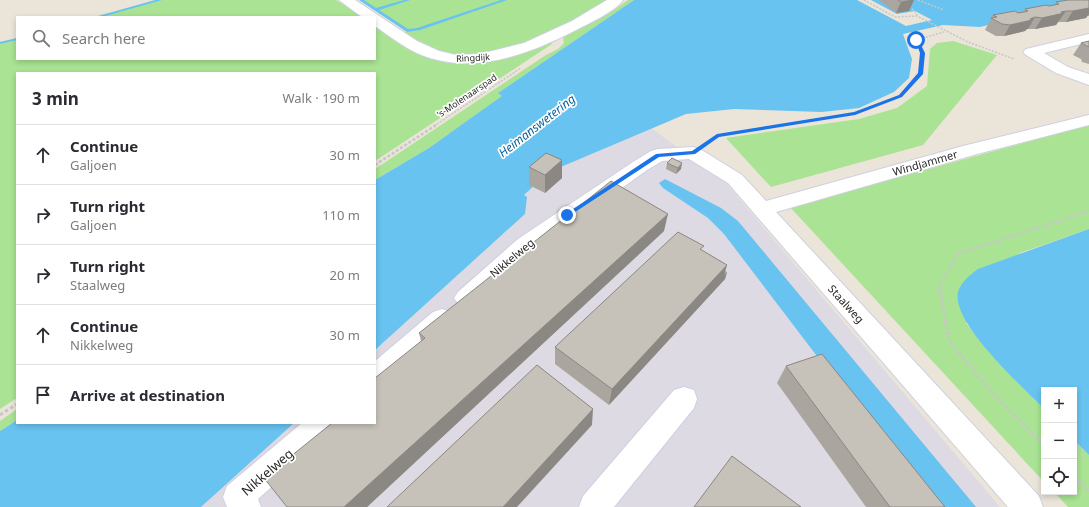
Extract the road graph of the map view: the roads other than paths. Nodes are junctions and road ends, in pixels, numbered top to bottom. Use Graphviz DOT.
graph roads {
  1 [pos="346,0"];
  2 [pos="616,0"];
  3 [pos="370,16"];
  4 [pos="376,21"];
  5 [pos="1089,38"];
  6 [pos="1089,80"];
  7 [pos="1089,120"];
  8 [pos="693,153"];
  9 [pos="762,209"];
  10 [pos="376,377"];
  11 [pos="684,399"];
  12 [pos="322,424"];
  13 [pos="246,507"];
  14 [pos="594,507"];
  15 [pos="1028,507"];
  1 -- 3 [label="street"];
  2 -- 4 [label="street, Ringdijk"];
  5 -- 6 [label="street"];
  7 -- 9 [label="street, Windjammer"];
  8 -- 9 [label="street, Staalweg"];
  8 -- 10 [label="street, Nikkelweg"];
  9 -- 15 [label="street, Staalweg"];
  11 -- 14 [label="street"];
  12 -- 13 [label="street, Nikkelweg"];
}
